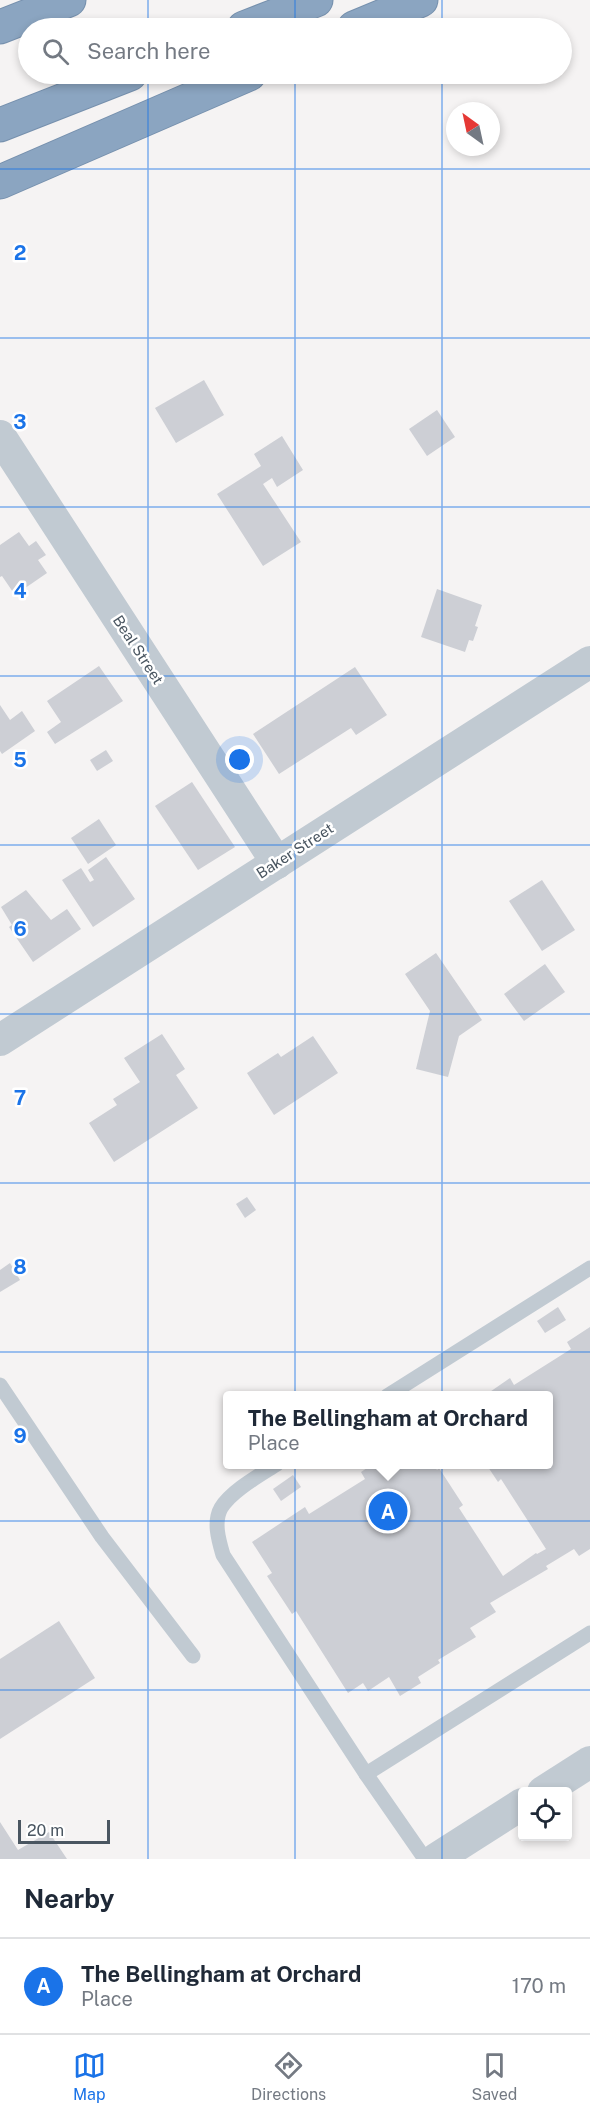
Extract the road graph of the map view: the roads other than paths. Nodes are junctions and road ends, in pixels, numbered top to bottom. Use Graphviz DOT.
graph roads {
  1 [pos="69,0"];
  2 [pos="316,0"];
  3 [pos="421,0"];
  4 [pos="23,18"];
  5 [pos="270,18"];
  6 [pos="378,18"];
  7 [pos="18,20"];
  8 [pos="0,27"];
  9 [pos="105,84"];
  10 [pos="226,84"];
  11 [pos="0,125"];
  12 [pos="0,182"];
  13 [pos="0,436"];
  14 [pos="590,663"];
  15 [pos="277,863"];
  16 [pos="0,1040"];
  17 [pos="590,1268"];
  18 [pos="0,1386"];
  19 [pos="393,1391"];
  20 [pos="269,1469"];
  21 [pos="590,1633"];
  22 [pos="192,1656"];
  23 [pos="590,1762"];
  24 [pos="366,1774"];
  25 [pos="549,1787"];
  26 [pos="518,1807"];
  27 [pos="425,1859"];
  28 [pos="436,1859"];
  1 -- 4 [label="highway"];
  2 -- 5 [label="highway"];
  3 -- 6 [label="highway"];
  7 -- 8 [label="highway"];
  9 -- 11 [label="highway"];
  10 -- 12 [label="highway"];
  13 -- 15 [label="street, Beal Street"];
  14 -- 15 [label="street, Baker Street"];
  15 -- 16 [label="street, Baker Street"];
  17 -- 19 [label="lane"];
  18 -- 22 [label="lane"];
  20 -- 24 [label="lane"];
  21 -- 24 [label="lane"];
  23 -- 25 [label="street"];
  24 -- 27 [label="lane"];
  26 -- 28 [label="street"];
}
